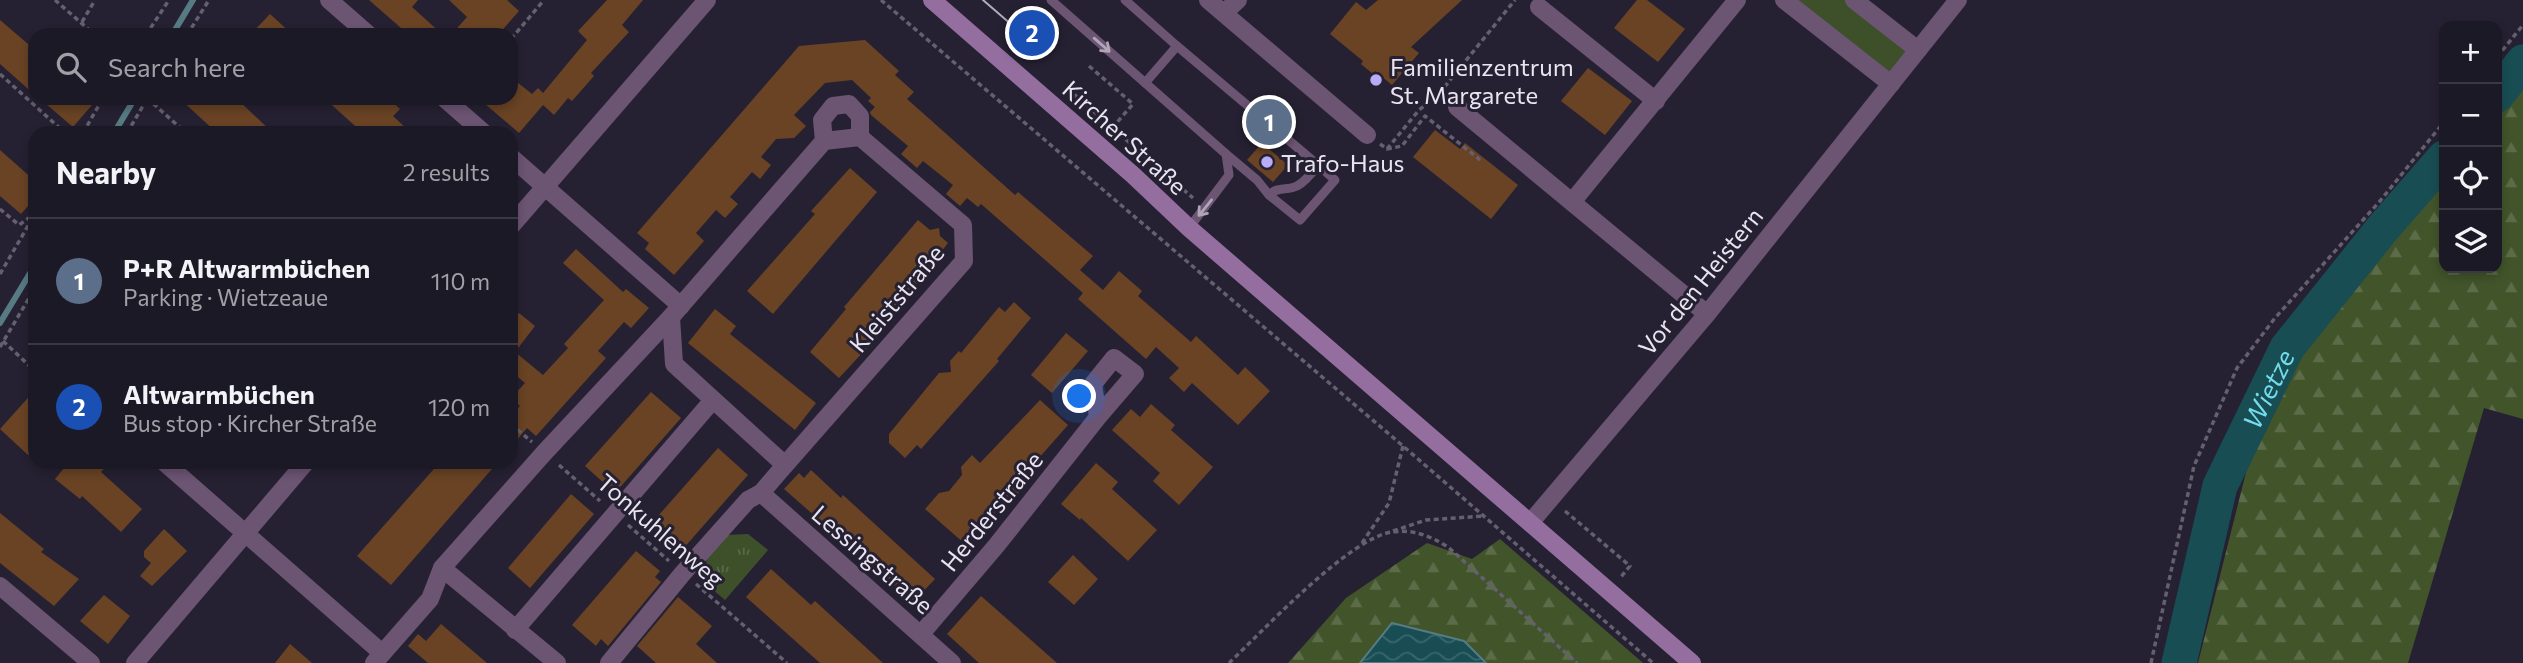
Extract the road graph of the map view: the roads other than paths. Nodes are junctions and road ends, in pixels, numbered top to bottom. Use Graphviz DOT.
graph roads {
  1 [pos="328,0"];
  2 [pos="708,0"];
  3 [pos="932,0"];
  4 [pos="1051,0"];
  5 [pos="1125,0"];
  6 [pos="1208,0"];
  7 [pos="1238,0"];
  8 [pos="1737,0"];
  9 [pos="1784,0"];
  10 [pos="1854,0"];
  11 [pos="1958,0"];
  12 [pos="1539,7"];
  13 [pos="1224,13"];
  14 [pos="361,28"];
  15 [pos="1177,46"];
  16 [pos="1918,50"];
  17 [pos="1145,83"];
  18 [pos="1891,84"];
  19 [pos="1656,101"];
  20 [pos="452,105"];
  21 [pos="1457,107"];
  22 [pos="476,126"];
  23 [pos="1367,135"];
  24 [pos="860,137"];
  25 [pos="824,141"];
  26 [pos="1226,154"];
  27 [pos="518,163"];
  28 [pos="1318,165"];
  29 [pos="545,186"];
  30 [pos="1269,195"];
  31 [pos="1572,202"];
  32 [pos="518,218"];
  33 [pos="1189,228"];
  34 [pos="676,312"];
  35 [pos="1707,314"];
  36 [pos="713,400"];
  37 [pos="1098,417"];
  38 [pos="785,465"];
  39 [pos="172,469"];
  40 [pos="300,469"];
  41 [pos="761,493"];
  42 [pos="1530,523"];
  43 [pos="245,532"];
  44 [pos="442,568"];
  45 [pos="0,586"];
  46 [pos="515,630"];
  47 [pos="920,634"];
  48 [pos="378,658"];
  49 [pos="620,659"];
  50 [pos="91,663"];
  51 [pos="135,663"];
  52 [pos="557,663"];
  53 [pos="952,663"];
  54 [pos="1692,663"];
  1 -- 14 [label="street"];
  2 -- 29 [label="street"];
  3 -- 33 [label="main road, Kircher Straße"];
  4 -- 17 [label="lane, one-way"];
  5 -- 15 [label="lane"];
  6 -- 13 [label="street"];
  7 -- 13 [label="street"];
  8 -- 19 [label="street"];
  9 -- 18 [label="street"];
  10 -- 16 [label="street"];
  11 -- 16 [label="street, Vor den Heistern"];
  12 -- 19 [label="street"];
  13 -- 23 [label="street"];
  15 -- 17 [label="lane"];
  15 -- 28 [label="lane"];
  16 -- 18 [label="street, Vor den Heistern"];
  17 -- 26 [label="lane"];
  18 -- 35 [label="street, Vor den Heistern"];
  19 -- 31 [label="street"];
  20 -- 22 [label="street"];
  21 -- 31 [label="street"];
  24 -- 25 [label="street"];
  24 -- 25 [label="street"];
  24 -- 38 [label="street, Kleiststraße"];
  25 -- 34 [label="street"];
  26 -- 30 [label="lane"];
  26 -- 33 [label="lane, one-way"];
  27 -- 29 [label="street"];
  28 -- 30 [label="lane"];
  28 -- 30 [label="lane"];
  29 -- 32 [label="street"];
  29 -- 34 [label="street"];
  31 -- 35 [label="street"];
  33 -- 42 [label="main road, Kircher Straße"];
  34 -- 36 [label="street"];
  34 -- 44 [label="street"];
  35 -- 42 [label="street, Vor den Heistern"];
  36 -- 38 [label="street"];
  36 -- 46 [label="street"];
  37 -- 47 [label="street, Herderstraße"];
  38 -- 41 [label="street"];
  39 -- 43 [label="street"];
  40 -- 43 [label="street"];
  41 -- 47 [label="street, Lessingstraße"];
  41 -- 49 [label="street"];
  42 -- 54 [label="main road, Kircher Straße"];
  43 -- 48 [label="street"];
  43 -- 51 [label="street"];
  44 -- 46 [label="street"];
  44 -- 48 [label="street"];
  45 -- 50 [label="street"];
  46 -- 52 [label="street"];
  47 -- 53 [label="street, Lessingstraße"];
}
